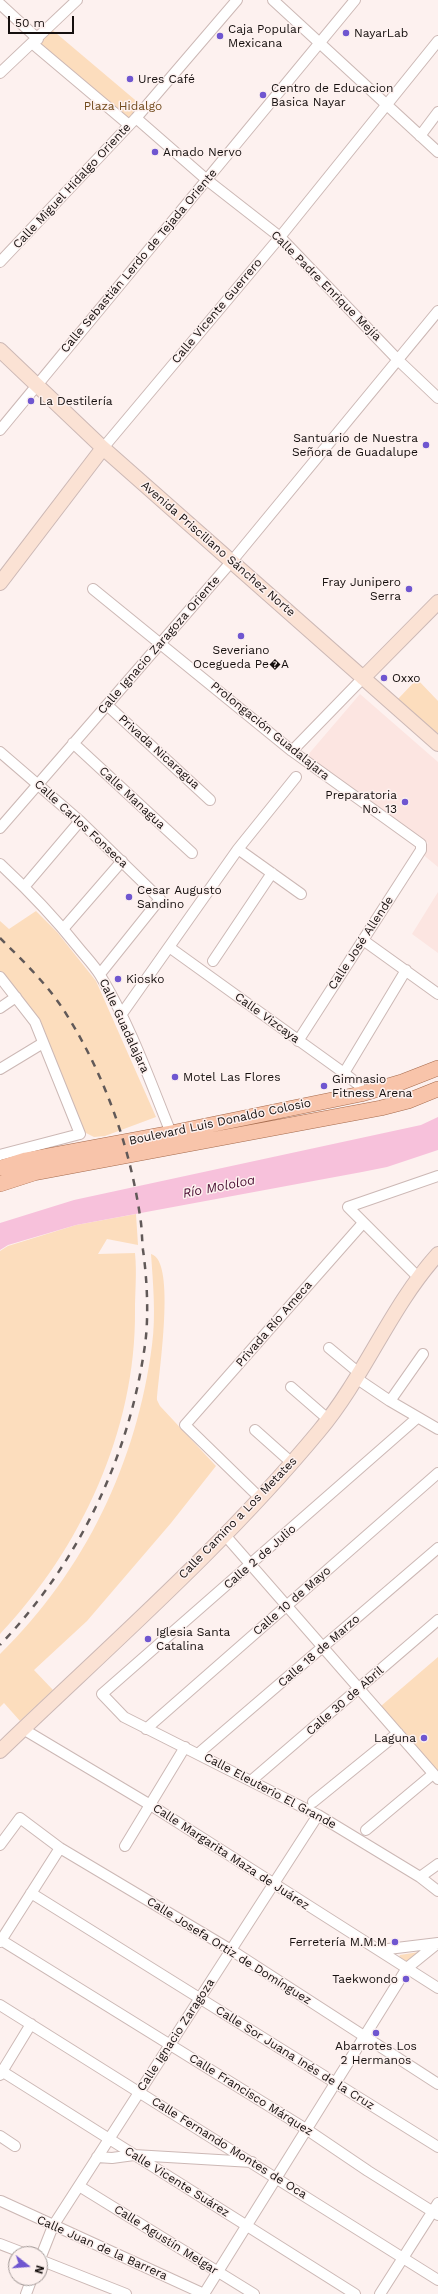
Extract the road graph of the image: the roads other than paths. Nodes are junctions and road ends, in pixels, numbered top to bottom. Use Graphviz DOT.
graph roads {
  1 [pos="77,0"];
  2 [pos="237,0"];
  3 [pos="272,0"];
  4 [pos="355,0"];
  5 [pos="0,4"];
  6 [pos="438,41"];
  7 [pos="35,42"];
  8 [pos="320,44"];
  9 [pos="0,73"];
  10 [pos="387,105"];
  11 [pos="438,112"];
  12 [pos="133,122"];
  13 [pos="420,136"];
  14 [pos="438,152"];
  15 [pos="207,180"];
  16 [pos="280,237"];
  17 [pos="0,262"];
  18 [pos="438,311"];
  19 [pos="0,350"];
  20 [pos="399,361"];
  21 [pos="35,385"];
  22 [pos="438,398"];
  23 [pos="0,430"];
  24 [pos="103,448"];
  25 [pos="232,561"];
  26 [pos="0,583"];
  27 [pos="93,589"];
  28 [pos="438,602"];
  29 [pos="161,642"];
  30 [pos="363,678"];
  31 [pos="107,705"];
  32 [pos="73,743"];
  33 [pos="438,744"];
  34 [pos="292,751"];
  35 [pos="0,752"];
  36 [pos="296,777"];
  37 [pos="38,784"];
  38 [pos="210,800"];
  39 [pos="80,821"];
  40 [pos="0,828"];
  41 [pos="420,844"];
  42 [pos="238,849"];
  43 [pos="192,853"];
  44 [pos="122,861"];
  45 [pos="0,864"];
  46 [pos="272,873"];
  47 [pos="24,887"];
  48 [pos="301,894"];
  49 [pos="63,929"];
  50 [pos="363,940"];
  51 [pos="169,947"];
  52 [pos="213,961"];
  53 [pos="406,970"];
  54 [pos="100,974"];
  55 [pos="0,977"];
  56 [pos="438,994"];
  57 [pos="16,997"];
  58 [pos="0,1008"];
  59 [pos="121,1015"];
  60 [pos="298,1041"];
  61 [pos="43,1043"];
  62 [pos="438,1068"];
  63 [pos="0,1069"];
  64 [pos="344,1073"];
  65 [pos="438,1089"];
  66 [pos="361,1094"];
  67 [pos="171,1133"];
  68 [pos="170,1149"];
  69 [pos="0,1155"];
  70 [pos="0,1168"];
  71 [pos="438,1176"];
  72 [pos="0,1184"];
  73 [pos="363,1223"];
  74 [pos="438,1254"];
  75 [pos="417,1276"];
  76 [pos="329,1348"];
  77 [pos="423,1354"];
  78 [pos="358,1376"];
  79 [pos="291,1388"];
  80 [pos="390,1401"];
  81 [pos="417,1418"];
  82 [pos="329,1420"];
  83 [pos="438,1429"];
  84 [pos="255,1430"];
  85 [pos="292,1463"];
  86 [pos="438,1473"];
  87 [pos="260,1498"];
  88 [pos="224,1534"];
  89 [pos="438,1548"];
  90 [pos="251,1566"];
  91 [pos="287,1607"];
  92 [pos="438,1620"];
  93 [pos="322,1647"];
  94 [pos="360,1689"];
  95 [pos="102,1694"];
  96 [pos="23,1729"];
  97 [pos="146,1729"];
  98 [pos="398,1733"];
  99 [pos="185,1747"];
  100 [pos="0,1751"];
  101 [pos="199,1753"];
  102 [pos="436,1776"];
  103 [pos="252,1780"];
  104 [pos="313,1802"];
  105 [pos="152,1806"];
  106 [pos="318,1815"];
  107 [pos="366,1830"];
  108 [pos="0,1845"];
  109 [pos="125,1846"];
  110 [pos="60,1848"];
  111 [pos="438,1864"];
  112 [pos="420,1877"];
  113 [pos="273,1884"];
  114 [pos="438,1891"];
  115 [pos="31,1893"];
  116 [pos="1,1941"];
  117 [pos="438,1943"];
  118 [pos="231,1950"];
  119 [pos="380,1950"];
  120 [pos="407,1968"];
  121 [pos="438,1988"];
  122 [pos="199,1997"];
  123 [pos="0,2005"];
  124 [pos="31,2024"];
  125 [pos="364,2036"];
  126 [pos="169,2044"];
  127 [pos="1,2073"];
  128 [pos="336,2083"];
  129 [pos="438,2084"];
  130 [pos="139,2092"];
  131 [pos="306,2129"];
  132 [pos="0,2136"];
  133 [pos="109,2139"];
  134 [pos="15,2146"];
  135 [pos="438,2147"];
  136 [pos="134,2154"];
  137 [pos="97,2157"];
  138 [pos="254,2162"];
  139 [pos="276,2178"];
  140 [pos="79,2186"];
  141 [pos="1,2201"];
  142 [pos="438,2202"];
  143 [pos="435,2214"];
  144 [pos="53,2226"];
  145 [pos="246,2226"];
  146 [pos="45,2246"];
  147 [pos="403,2258"];
  148 [pos="48,2262"];
  149 [pos="218,2272"];
  150 [pos="438,2280"];
  151 [pos="126,2294"];
  152 [pos="204,2294"];
  153 [pos="254,2294"];
  154 [pos="355,2294"];
  155 [pos="380,2294"];
  1 -- 7 [label="street"];
  2 -- 12 [label="street, Calle Miguel Hidalgo Oriente"];
  3 -- 8 [label="street"];
  4 -- 8 [label="street, Calle Sebastián Lerdo de Tejada Oriente"];
  5 -- 7 [label="street, Calle Padre Enrique Mejía"];
  6 -- 10 [label="street, Calle Vicente Guerrero"];
  7 -- 9 [label="street"];
  7 -- 12 [label="street, Calle Padre Enrique Mejía"];
  8 -- 10 [label="street"];
  8 -- 15 [label="street, Calle Sebastián Lerdo de Tejada Oriente"];
  10 -- 13 [label="street"];
  10 -- 16 [label="street, Calle Vicente Guerrero"];
  11 -- 13 [label="street"];
  12 -- 15 [label="street, Calle Padre Enrique Mejía"];
  12 -- 17 [label="street, Calle Miguel Hidalgo Oriente"];
  13 -- 14 [label="street"];
  15 -- 16 [label="street, Calle Padre Enrique Mejía"];
  15 -- 21 [label="street, Calle Sebastián Lerdo de Tejada Oriente"];
  16 -- 20 [label="street, Calle Padre Enrique Mejía"];
  16 -- 24 [label="street, Calle Vicente Guerrero"];
  18 -- 20 [label="street, Calle Ignacio Zaragoza Oriente"];
  19 -- 21 [label="street, Avenida Prisciliano Sánchez Norte"];
  20 -- 22 [label="street, Calle Padre Enrique Mejía"];
  20 -- 25 [label="street, Calle Ignacio Zaragoza Oriente"];
  21 -- 23 [label="street, Calle Sebastián Lerdo de Tejada Oriente"];
  21 -- 24 [label="street, Avenida Prisciliano Sánchez Norte"];
  24 -- 25 [label="street, Avenida Prisciliano Sánchez Norte"];
  24 -- 26 [label="street, Calle Vicente Guerrero"];
  25 -- 29 [label="street, Calle Ignacio Zaragoza Oriente"];
  25 -- 30 [label="street, Avenida Prisciliano Sánchez Norte"];
  27 -- 29 [label="street, Prolongación Guadalajara"];
  28 -- 30 [label="street"];
  29 -- 31 [label="street, Calle Ignacio Zaragoza Oriente"];
  29 -- 34 [label="street, Prolongación Guadalajara"];
  30 -- 33 [label="street, Avenida Prisciliano Sánchez Norte"];
  30 -- 34 [label="street"];
  31 -- 32 [label="street, Calle Ignacio Zaragoza Oriente"];
  31 -- 38 [label="street, Privada Nicaragua"];
  32 -- 37 [label="street, Calle Ignacio Zaragoza Oriente"];
  32 -- 43 [label="street, Calle Managua"];
  34 -- 41 [label="street, Prolongación Guadalajara"];
  35 -- 37 [label="street, Calle Carlos Fonseca"];
  36 -- 42 [label="street"];
  37 -- 39 [label="street, Calle Carlos Fonseca"];
  37 -- 40 [label="street, Calle Ignacio Zaragoza Oriente"];
  39 -- 44 [label="street, Calle Carlos Fonseca"];
  39 -- 47 [label="street"];
  41 -- 50 [label="street, Calle José Allende"];
  42 -- 46 [label="street"];
  42 -- 51 [label="street"];
  44 -- 49 [label="street"];
  44 -- 54 [label="street, Calle Carlos Fonseca"];
  45 -- 47 [label="street, Calle Guadalajara"];
  46 -- 48 [label="street"];
  46 -- 52 [label="street"];
  47 -- 49 [label="street, Calle Guadalajara"];
  49 -- 54 [label="street, Calle Guadalajara"];
  50 -- 53 [label="street"];
  50 -- 60 [label="street, Calle José Allende"];
  51 -- 59 [label="street"];
  51 -- 60 [label="street, Calle Vizcaya"];
  53 -- 56 [label="street"];
  53 -- 64 [label="street"];
  54 -- 59 [label="street, Calle Guadalajara"];
  55 -- 57 [label="street"];
  57 -- 58 [label="street"];
  57 -- 61 [label="street"];
  59 -- 67 [label="street, Calle Guadalajara"];
  60 -- 64 [label="street, Calle Vizcaya"];
  61 -- 63 [label="street"];
  61 -- 69 [label="street"];
  62 -- 66 [label="main road, Boulevard Luis Donaldo Colosio"];
  64 -- 66 [label="street, Calle Vizcaya"];
  65 -- 68 [label="main road, Boulevard Luis Donaldo Colosio"];
  66 -- 67 [label="main road, Boulevard Luis Donaldo Colosio"];
  67 -- 68 [label="street, Calle Guadalajara"];
  67 -- 70 [label="main road, Boulevard Luis Donaldo Colosio"];
  68 -- 72 [label="main road, Boulevard Luis Donaldo Colosio"];
  71 -- 73 [label="street"];
  73 -- 75 [label="street"];
  73 -- 87 [label="street, Privada Río Ameca"];
  74 -- 75 [label="street, Calle Camino a Los Metates"];
  75 -- 78 [label="street, Calle Camino a Los Metates"];
  76 -- 78 [label="street"];
  77 -- 80 [label="street"];
  78 -- 80 [label="street"];
  78 -- 82 [label="street, Calle Camino a Los Metates"];
  79 -- 82 [label="street"];
  80 -- 81 [label="street"];
  81 -- 83 [label="street"];
  81 -- 90 [label="street, Calle 2 de Julio"];
  82 -- 85 [label="street, Calle Camino a Los Metates"];
  84 -- 85 [label="street"];
  85 -- 87 [label="street, Calle Camino a Los Metates"];
  86 -- 91 [label="street, Calle 10 de Mayo"];
  87 -- 88 [label="street, Calle Camino a Los Metates"];
  88 -- 90 [label="street"];
  88 -- 96 [label="street, Calle Camino a Los Metates"];
  89 -- 93 [label="street, Calle 18 de Marzo"];
  90 -- 91 [label="street"];
  90 -- 95 [label="street, Calle 2 de Julio"];
  91 -- 93 [label="street"];
  91 -- 97 [label="street, Calle 10 de Mayo"];
  92 -- 94 [label="street, Calle 30 de Abril"];
  93 -- 94 [label="street"];
  93 -- 101 [label="street, Calle 18 de Marzo"];
  94 -- 98 [label="street"];
  94 -- 103 [label="street, Calle 30 de Abril"];
  95 -- 97 [label="street, Calle Eleuterio El Grande"];
  96 -- 100 [label="street, Calle Camino a Los Metates"];
  96 -- 105 [label="street, Calle Margarita Maza de Juárez"];
  97 -- 99 [label="street, Calle Eleuterio El Grande"];
  98 -- 102 [label="street"];
  98 -- 104 [label="street"];
  99 -- 101 [label="street, Calle Eleuterio El Grande"];
  99 -- 105 [label="street"];
  101 -- 103 [label="street, Calle Eleuterio El Grande"];
  102 -- 107 [label="street"];
  103 -- 106 [label="street, Calle Eleuterio El Grande"];
  105 -- 109 [label="street"];
  105 -- 113 [label="street, Calle Margarita Maza de Juárez"];
  106 -- 112 [label="street, Calle Eleuterio El Grande"];
  106 -- 113 [label="street, Calle Ignacio Zaragoza"];
  108 -- 110 [label="street, Calle Josefa Ortiz de Domínguez"];
  110 -- 115 [label="street"];
  110 -- 118 [label="street, Calle Josefa Ortiz de Domínguez"];
  111 -- 112 [label="street"];
  112 -- 114 [label="street, Calle Eleuterio El Grande"];
  113 -- 118 [label="street, Calle Ignacio Zaragoza"];
  113 -- 119 [label="street, Calle Margarita Maza de Juárez"];
  115 -- 116 [label="street"];
  115 -- 122 [label="street, Calle Sor Juana Inés de la Cruz"];
  116 -- 126 [label="street, Calle Francisco Márquez"];
  117 -- 119 [label="street"];
  117 -- 120 [label="street"];
  118 -- 122 [label="street, Calle Ignacio Zaragoza"];
  118 -- 125 [label="street, Calle Josefa Ortiz de Domínguez"];
  119 -- 120 [label="street, Calle Margarita Maza de Juárez"];
  120 -- 121 [label="street, Calle Margarita Maza de Juárez"];
  120 -- 125 [label="street"];
  122 -- 126 [label="street, Calle Ignacio Zaragoza"];
  122 -- 128 [label="street, Calle Sor Juana Inés de la Cruz"];
  123 -- 124 [label="street, Calle Fernando Montes de Oca"];
  124 -- 127 [label="street"];
  124 -- 130 [label="street, Calle Fernando Montes de Oca"];
  125 -- 128 [label="street"];
  125 -- 129 [label="street, Calle Josefa Ortiz de Domínguez"];
  126 -- 130 [label="street, Calle Ignacio Zaragoza"];
  126 -- 131 [label="street, Calle Francisco Márquez"];
  127 -- 133 [label="street, Calle Vicente Suárez"];
  128 -- 131 [label="street"];
  128 -- 135 [label="street, Calle Sor Juana Inés de la Cruz"];
  130 -- 133 [label="street, Calle Ignacio Zaragoza"];
  130 -- 138 [label="street, Calle Fernando Montes de Oca"];
  131 -- 139 [label="street"];
  131 -- 143 [label="street, Calle Francisco Márquez"];
  132 -- 134 [label="street"];
  133 -- 136 [label="street, Calle Vicente Suárez"];
  133 -- 137 [label="street, Calle Ignacio Zaragoza"];
  136 -- 137 [label="street"];
  136 -- 138 [label="street"];
  136 -- 145 [label="street, Calle Vicente Suárez"];
  137 -- 140 [label="street, Calle Ignacio Zaragoza"];
  138 -- 139 [label="street, Calle Fernando Montes de Oca"];
  139 -- 145 [label="street"];
  139 -- 147 [label="street, Calle Fernando Montes de Oca"];
  140 -- 144 [label="street, Calle Ignacio Zaragoza"];
  140 -- 149 [label="street, Calle Agustín Melgar"];
  141 -- 144 [label="street, Calle Juan de la Barrera"];
  142 -- 143 [label="street"];
  143 -- 147 [label="street"];
  144 -- 146 [label="street, Calle Ignacio Zaragoza"];
  144 -- 152 [label="street, Calle Juan de la Barrera"];
  145 -- 149 [label="street"];
  145 -- 154 [label="street, Calle Vicente Suárez"];
  147 -- 150 [label="street, Calle Fernando Montes de Oca"];
  147 -- 155 [label="street"];
  148 -- 151 [label="street"];
  149 -- 152 [label="street"];
  149 -- 153 [label="street, Calle Agustín Melgar"];
}
